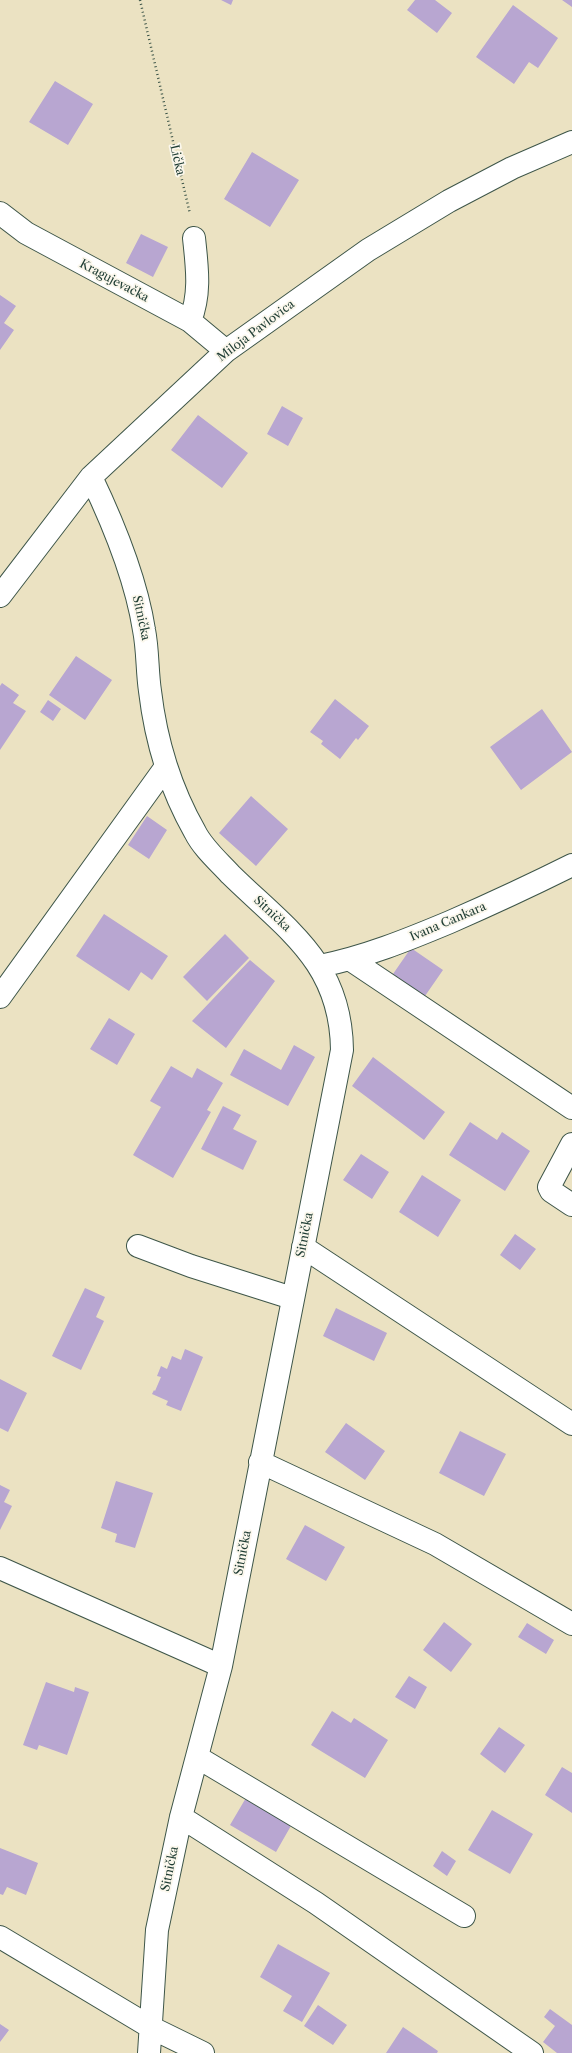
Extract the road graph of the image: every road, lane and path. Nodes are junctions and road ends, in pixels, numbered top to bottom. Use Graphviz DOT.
graph roads {
  1 [pos="140,0"];
  2 [pos="572,142"];
  3 [pos="0,213"];
  4 [pos="194,238"];
  5 [pos="190,322"];
  6 [pos="226,351"];
  7 [pos="91,478"];
  8 [pos="0,596"];
  9 [pos="165,768"];
  10 [pos="572,865"];
  11 [pos="351,960"];
  12 [pos="320,966"];
  13 [pos="0,997"];
  14 [pos="572,1108"];
  15 [pos="572,1144"];
  16 [pos="572,1205"];
  17 [pos="138,1246"];
  18 [pos="303,1247"];
  19 [pos="292,1298"];
  20 [pos="572,1424"];
  21 [pos="260,1462"];
  22 [pos="0,1568"];
  23 [pos="572,1624"];
  24 [pos="221,1666"];
  25 [pos="197,1757"];
  26 [pos="181,1817"];
  27 [pos="464,1916"];
  28 [pos="0,1937"];
  29 [pos="152,2028"];
  30 [pos="149,2053"];
  31 [pos="203,2053"];
  32 [pos="532,2053"];
  1 -- 4 [label="path, Lička"];
  2 -- 6 [label="street, Miloja Pavlovica"];
  3 -- 5 [label="street, Kragujevačka"];
  4 -- 5 [label="street"];
  5 -- 6 [label="street, Kragujevačka"];
  6 -- 7 [label="street, Miloja Pavlovica"];
  7 -- 8 [label="street, Miloja Pavlovica"];
  7 -- 9 [label="street, Sitnička"];
  9 -- 12 [label="street, Sitnička"];
  9 -- 13 [label="street"];
  10 -- 11 [label="street, Ivana Cankara"];
  11 -- 12 [label="street, Ivana Cankara"];
  11 -- 14 [label="street"];
  12 -- 18 [label="street, Sitnička"];
  15 -- 16 [label="street"];
  17 -- 19 [label="street"];
  18 -- 19 [label="street, Sitnička"];
  18 -- 20 [label="street"];
  19 -- 21 [label="street, Sitnička"];
  21 -- 23 [label="street"];
  21 -- 24 [label="street, Sitnička"];
  22 -- 24 [label="street"];
  24 -- 25 [label="street, Sitnička"];
  25 -- 26 [label="street, Sitnička"];
  25 -- 27 [label="street"];
  26 -- 29 [label="street, Sitnička"];
  26 -- 32 [label="street"];
  28 -- 29 [label="street"];
  29 -- 30 [label="street, Sitnička"];
  29 -- 31 [label="street"];
}
